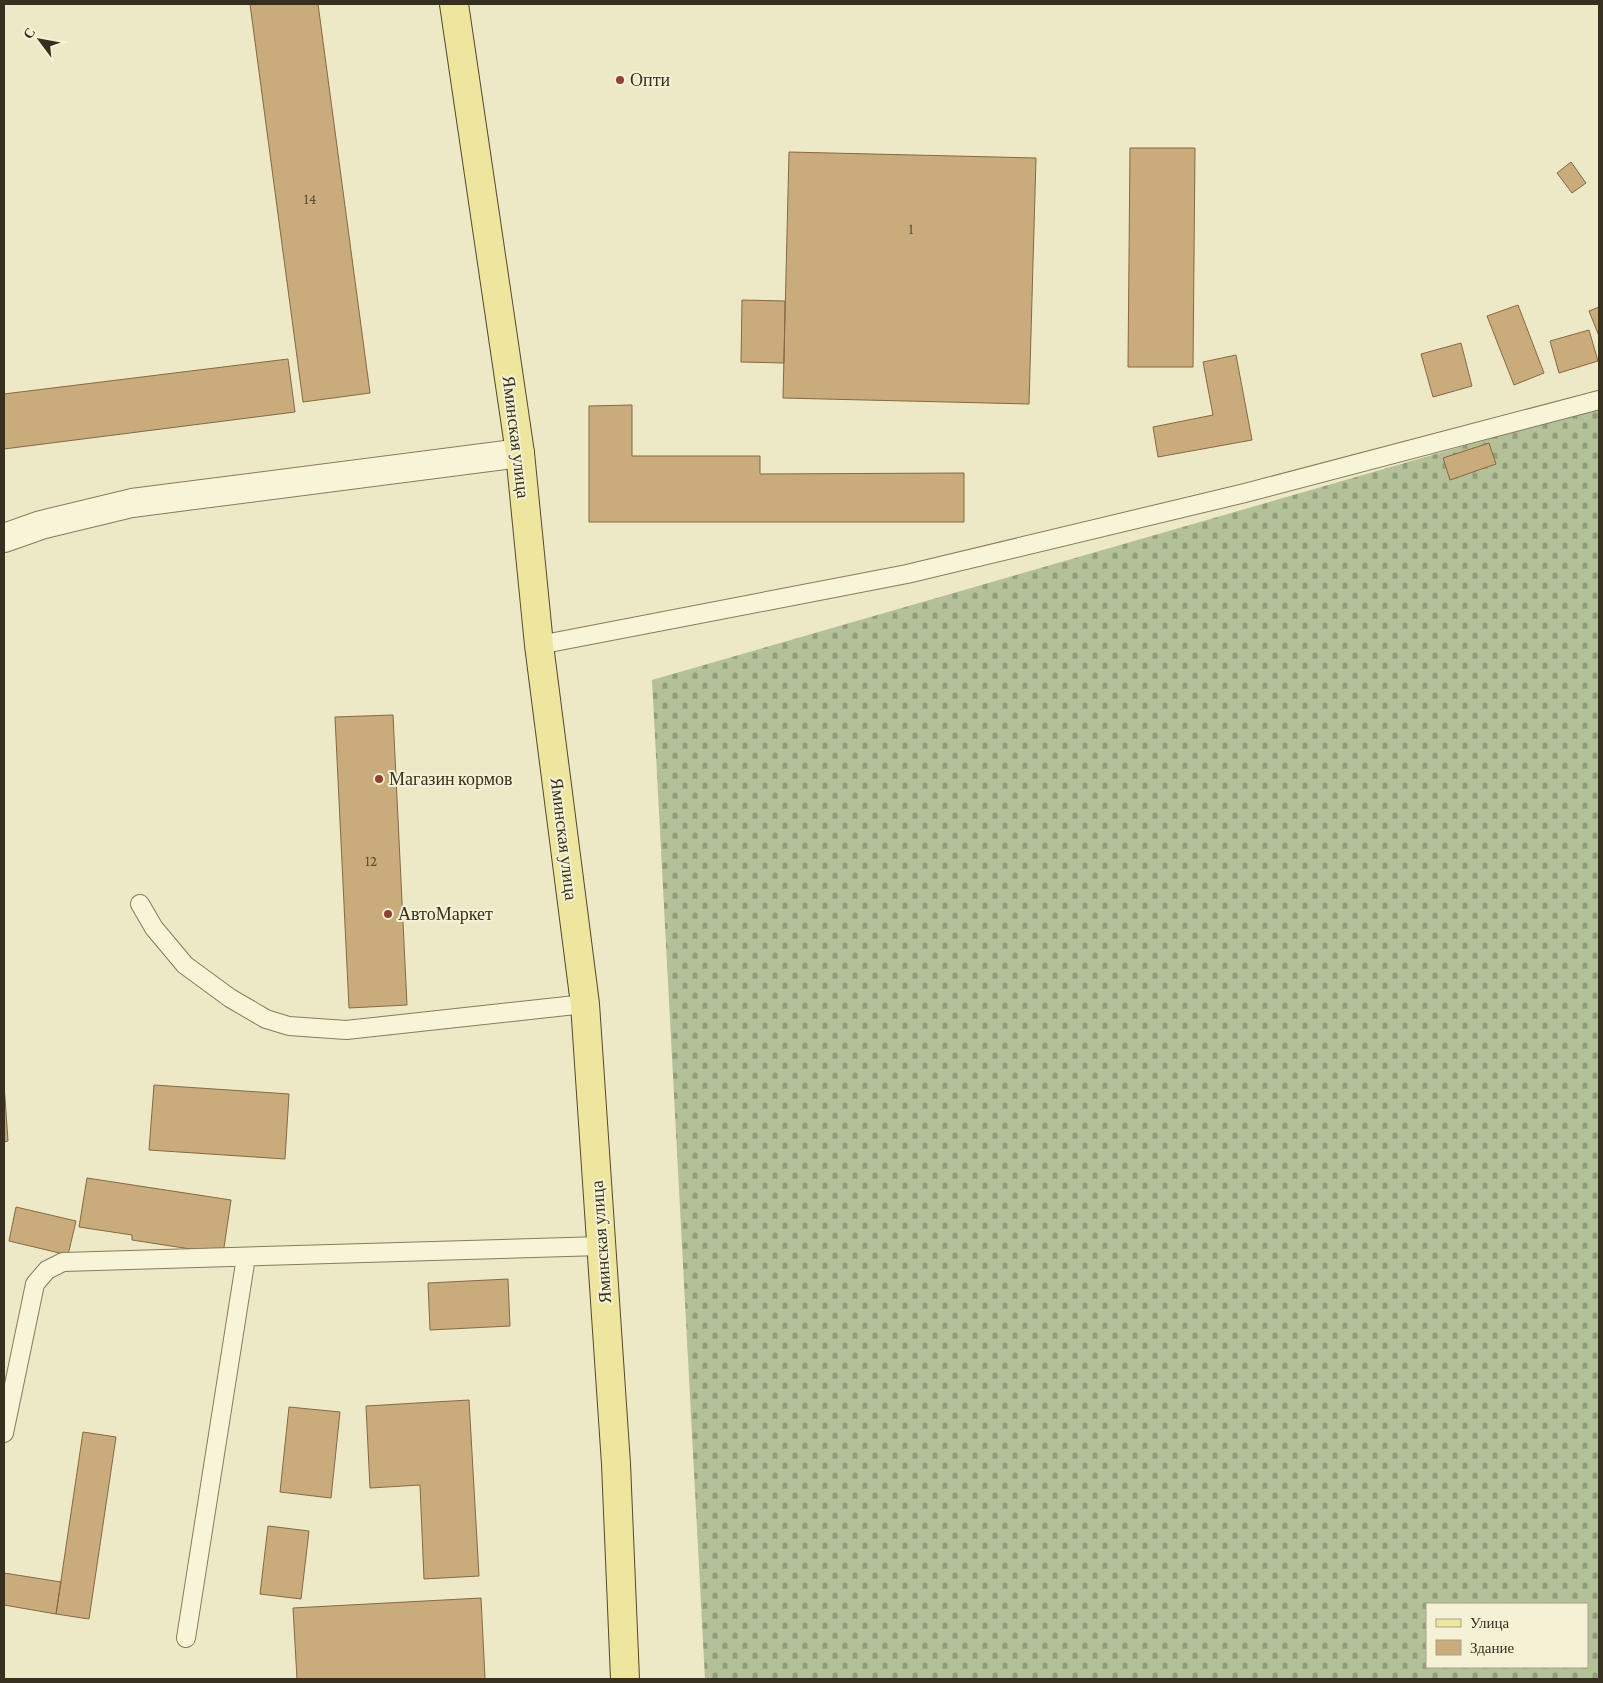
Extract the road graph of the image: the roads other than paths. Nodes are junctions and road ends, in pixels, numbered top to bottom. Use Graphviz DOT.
graph roads {
  1 [pos="454,4"];
  2 [pos="1599,400"];
  3 [pos="520,453"];
  4 [pos="4,538"];
  5 [pos="539,645"];
  6 [pos="140,904"];
  7 [pos="585,1004"];
  8 [pos="601,1246"];
  9 [pos="246,1257"];
  10 [pos="4,1433"];
  11 [pos="186,1638"];
  12 [pos="625,1679"];
  1 -- 3 [label="main road, Яминская улица"];
  2 -- 5 [label="lane"];
  3 -- 4 [label="street"];
  3 -- 5 [label="main road, Яминская улица"];
  5 -- 7 [label="main road, Яминская улица"];
  6 -- 7 [label="lane"];
  7 -- 8 [label="main road, Яминская улица"];
  8 -- 9 [label="lane"];
  8 -- 12 [label="main road, Яминская улица"];
  9 -- 10 [label="lane"];
  9 -- 11 [label="lane"];
}
